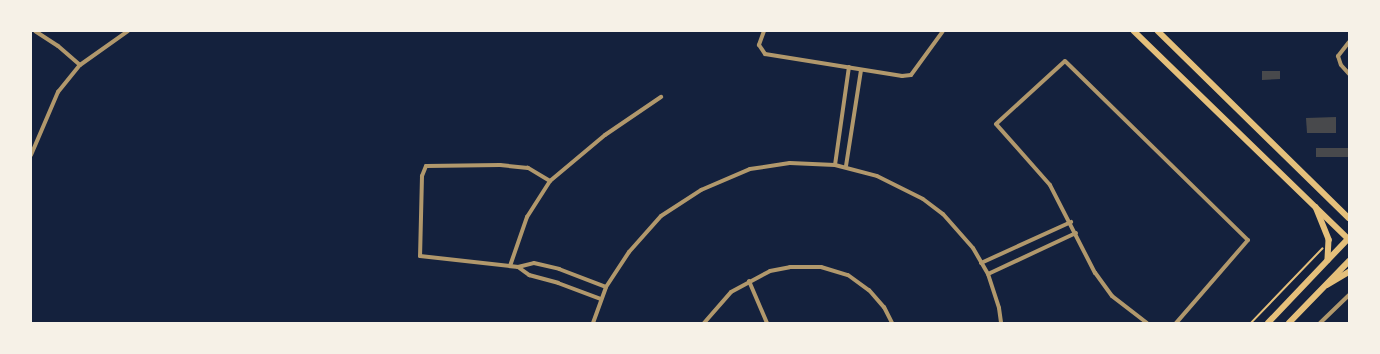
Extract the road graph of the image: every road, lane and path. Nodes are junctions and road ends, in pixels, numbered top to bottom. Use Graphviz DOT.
graph roads {
  1 [pos="36,31"];
  2 [pos="128,31"];
  3 [pos="764,31"];
  4 [pos="943,31"];
  5 [pos="1134,31"];
  6 [pos="1158,31"];
  7 [pos="1349,42"];
  8 [pos="80,65"];
  9 [pos="849,67"];
  10 [pos="862,70"];
  11 [pos="1349,74"];
  12 [pos="661,97"];
  13 [pos="33,145"];
  14 [pos="31,155"];
  15 [pos="835,165"];
  16 [pos="846,166"];
  17 [pos="550,181"];
  18 [pos="1316,207"];
  19 [pos="1340,208"];
  20 [pos="1349,210"];
  21 [pos="1349,218"];
  22 [pos="1071,222"];
  23 [pos="1076,233"];
  24 [pos="1349,239"];
  25 [pos="1322,248"];
  26 [pos="1328,260"];
  27 [pos="1349,261"];
  28 [pos="981,263"];
  29 [pos="510,266"];
  30 [pos="518,267"];
  31 [pos="1349,272"];
  32 [pos="988,274"];
  33 [pos="749,281"];
  34 [pos="1325,286"];
  35 [pos="606,287"];
  36 [pos="1349,295"];
  37 [pos="601,299"];
  38 [pos="593,323"];
  39 [pos="704,323"];
  40 [pos="767,323"];
  41 [pos="892,323"];
  42 [pos="1001,323"];
  43 [pos="1147,323"];
  44 [pos="1176,323"];
  45 [pos="1251,323"];
  46 [pos="1268,323"];
  47 [pos="1289,323"];
  48 [pos="1320,323"];
  1 -- 8 [label="street"];
  2 -- 8 [label="street"];
  3 -- 9 [label="street"];
  4 -- 10 [label="street"];
  5 -- 18 [label="main road"];
  6 -- 19 [label="main road"];
  7 -- 11 [label="street"];
  8 -- 13 [label="street"];
  9 -- 10 [label="street"];
  9 -- 15 [label="street"];
  10 -- 16 [label="street"];
  12 -- 17 [label="street"];
  13 -- 14 [label="street"];
  15 -- 16 [label="street"];
  15 -- 35 [label="street"];
  16 -- 28 [label="street"];
  17 -- 29 [label="street"];
  17 -- 29 [label="street"];
  18 -- 24 [label="main road"];
  18 -- 26 [label="main road"];
  19 -- 20 [label="main road"];
  19 -- 21 [label="main road"];
  22 -- 23 [label="street"];
  22 -- 28 [label="street"];
  22 -- 44 [label="street"];
  23 -- 32 [label="street"];
  23 -- 43 [label="street"];
  24 -- 26 [label="main road"];
  25 -- 45 [label="path"];
  26 -- 46 [label="main road"];
  27 -- 34 [label="main road"];
  28 -- 32 [label="street"];
  29 -- 30 [label="street"];
  30 -- 35 [label="street"];
  30 -- 37 [label="street"];
  31 -- 34 [label="main road"];
  32 -- 42 [label="street"];
  33 -- 39 [label="street"];
  33 -- 40 [label="street"];
  33 -- 41 [label="street"];
  34 -- 47 [label="main road"];
  35 -- 37 [label="street"];
  36 -- 48 [label="street"];
  37 -- 38 [label="street"];
}
